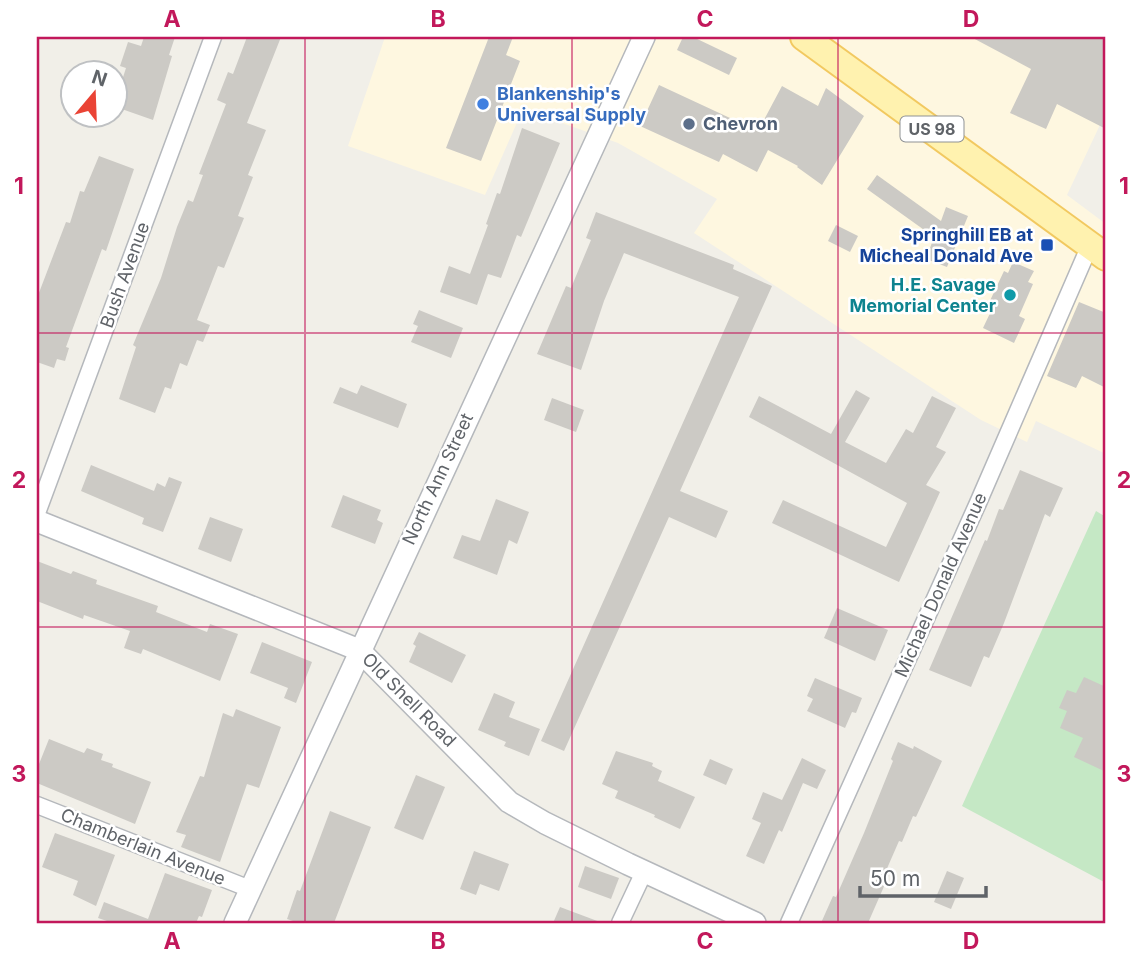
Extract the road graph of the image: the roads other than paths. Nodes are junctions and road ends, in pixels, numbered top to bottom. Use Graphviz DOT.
graph roads {
  1 [pos="213,37"];
  2 [pos="644,37"];
  3 [pos="804,37"];
  4 [pos="1098,251"];
  5 [pos="37,513"];
  6 [pos="37,521"];
  7 [pos="359,650"];
  8 [pos="37,805"];
  9 [pos="644,872"];
  10 [pos="250,889"];
  11 [pos="235,923"];
  12 [pos="620,923"];
  13 [pos="755,923"];
  14 [pos="789,923"];
  1 -- 5 [label="street, Bush Avenue"];
  2 -- 7 [label="street, North Ann Street"];
  3 -- 4 [label="main road, US 98"];
  4 -- 14 [label="street, Michael Donald Avenue"];
  6 -- 7 [label="street, Old Shell Road"];
  7 -- 9 [label="street, Old Shell Road"];
  7 -- 10 [label="street, North Ann Street"];
  8 -- 10 [label="street, Chamberlain Avenue"];
  9 -- 12 [label="street"];
  9 -- 13 [label="street, Old Shell Road"];
  10 -- 11 [label="street, North Ann Street"];
}
